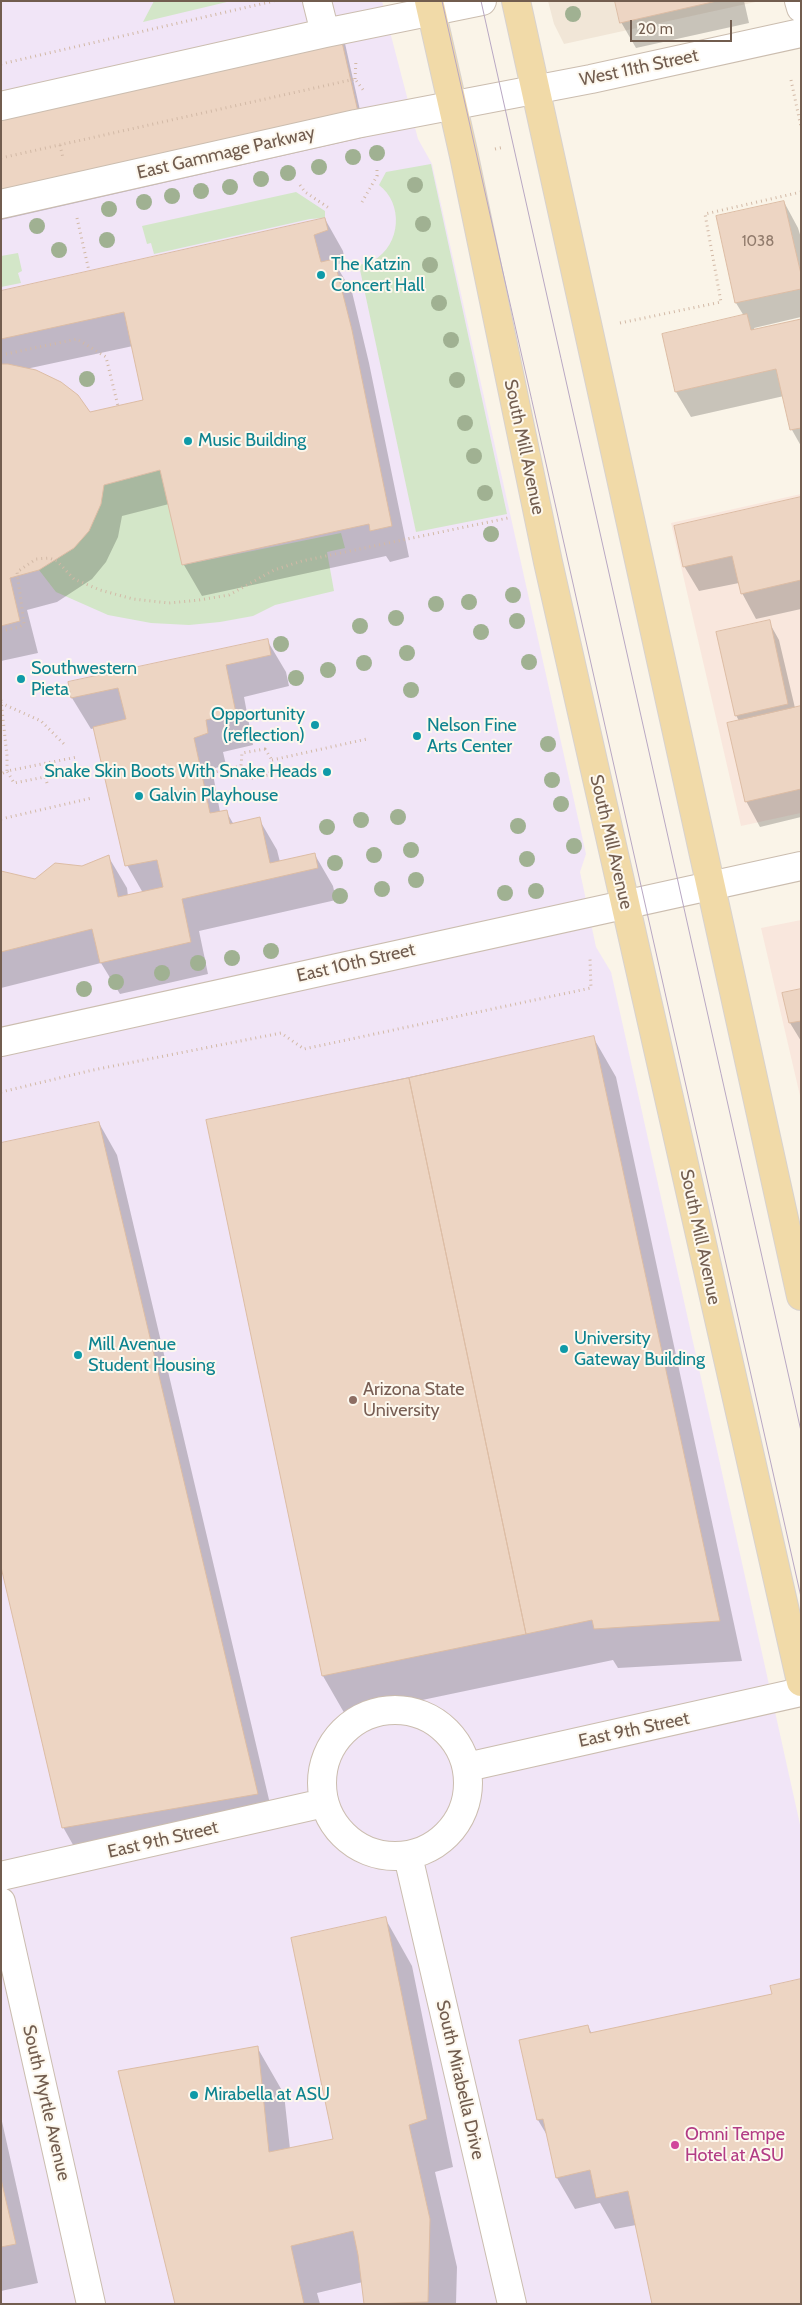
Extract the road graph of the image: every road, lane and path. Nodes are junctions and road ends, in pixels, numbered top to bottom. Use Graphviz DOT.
graph roads {
  1 [pos="274,1"];
  2 [pos="317,1"];
  3 [pos="482,1"];
  4 [pos="516,1"];
  5 [pos="799,1"];
  6 [pos="430,7"];
  7 [pos="801,8"];
  8 [pos="325,33"];
  9 [pos="801,33"];
  10 [pos="1,64"];
  11 [pos="791,80"];
  12 [pos="535,89"];
  13 [pos="366,93"];
  14 [pos="452,104"];
  15 [pos="1,106"];
  16 [pos="801,127"];
  17 [pos="1,158"];
  18 [pos="377,168"];
  19 [pos="300,185"];
  20 [pos="801,192"];
  21 [pos="362,202"];
  22 [pos="1,204"];
  23 [pos="330,208"];
  24 [pos="75,210"];
  25 [pos="89,271"];
  26 [pos="618,323"];
  27 [pos="1,355"];
  28 [pos="118,406"];
  29 [pos="516,516"];
  30 [pos="1,631"];
  31 [pos="1,702"];
  32 [pos="366,739"];
  33 [pos="65,745"];
  34 [pos="77,757"];
  35 [pos="272,760"];
  36 [pos="241,766"];
  37 [pos="6,770"];
  38 [pos="1,774"];
  39 [pos="202,775"];
  40 [pos="46,783"];
  41 [pos="92,798"];
  42 [pos="1,819"];
  43 [pos="801,866"];
  44 [pos="710,886"];
  45 [pos="625,905"];
  46 [pos="590,959"];
  47 [pos="1,1042"];
  48 [pos="1,1092"];
  49 [pos="801,1296"];
  50 [pos="801,1682"];
  51 [pos="801,1692"];
  52 [pos="468,1767"];
  53 [pos="324,1803"];
  54 [pos="408,1856"];
  55 [pos="1,1876"];
  56 [pos="1,1902"];
  57 [pos="91,2304"];
  58 [pos="512,2304"];
  1 -- 10 [label="path"];
  2 -- 8 [label="street"];
  3 -- 6 [label="street"];
  4 -- 12 [label="main road"];
  5 -- 7 [label="street"];
  6 -- 8 [label="street"];
  6 -- 14 [label="main road, South Mill Avenue"];
  8 -- 15 [label="street"];
  9 -- 12 [label="street, West 11th Street"];
  11 -- 16 [label="path"];
  12 -- 14 [label="street, West 11th Street"];
  12 -- 44 [label="main road"];
  13 -- 17 [label="path"];
  14 -- 22 [label="street, East Gammage Parkway"];
  14 -- 45 [label="main road, South Mill Avenue"];
  18 -- 21 [label="path"];
  19 -- 23 [label="path"];
  20 -- 26 [label="path"];
  24 -- 25 [label="path"];
  27 -- 28 [label="path"];
  29 -- 30 [label="path"];
  31 -- 33 [label="path"];
  31 -- 37 [label="path"];
  32 -- 35 [label="path"];
  34 -- 37 [label="path"];
  35 -- 36 [label="path"];
  35 -- 36 [label="path"];
  36 -- 39 [label="path"];
  37 -- 38 [label="path"];
  37 -- 40 [label="path"];
  41 -- 42 [label="path"];
  43 -- 44 [label="street, East 10th Street"];
  44 -- 45 [label="street, East 10th Street"];
  44 -- 49 [label="main road"];
  45 -- 47 [label="street, East 10th Street"];
  45 -- 50 [label="main road, South Mill Avenue"];
  46 -- 48 [label="path"];
  51 -- 52 [label="street, East 9th Street"];
  52 -- 53 [label="street"];
  52 -- 54 [label="street"];
  53 -- 54 [label="street"];
  53 -- 55 [label="street, East 9th Street"];
  54 -- 58 [label="street, South Mirabella Drive"];
  56 -- 57 [label="street, South Myrtle Avenue"];
}
